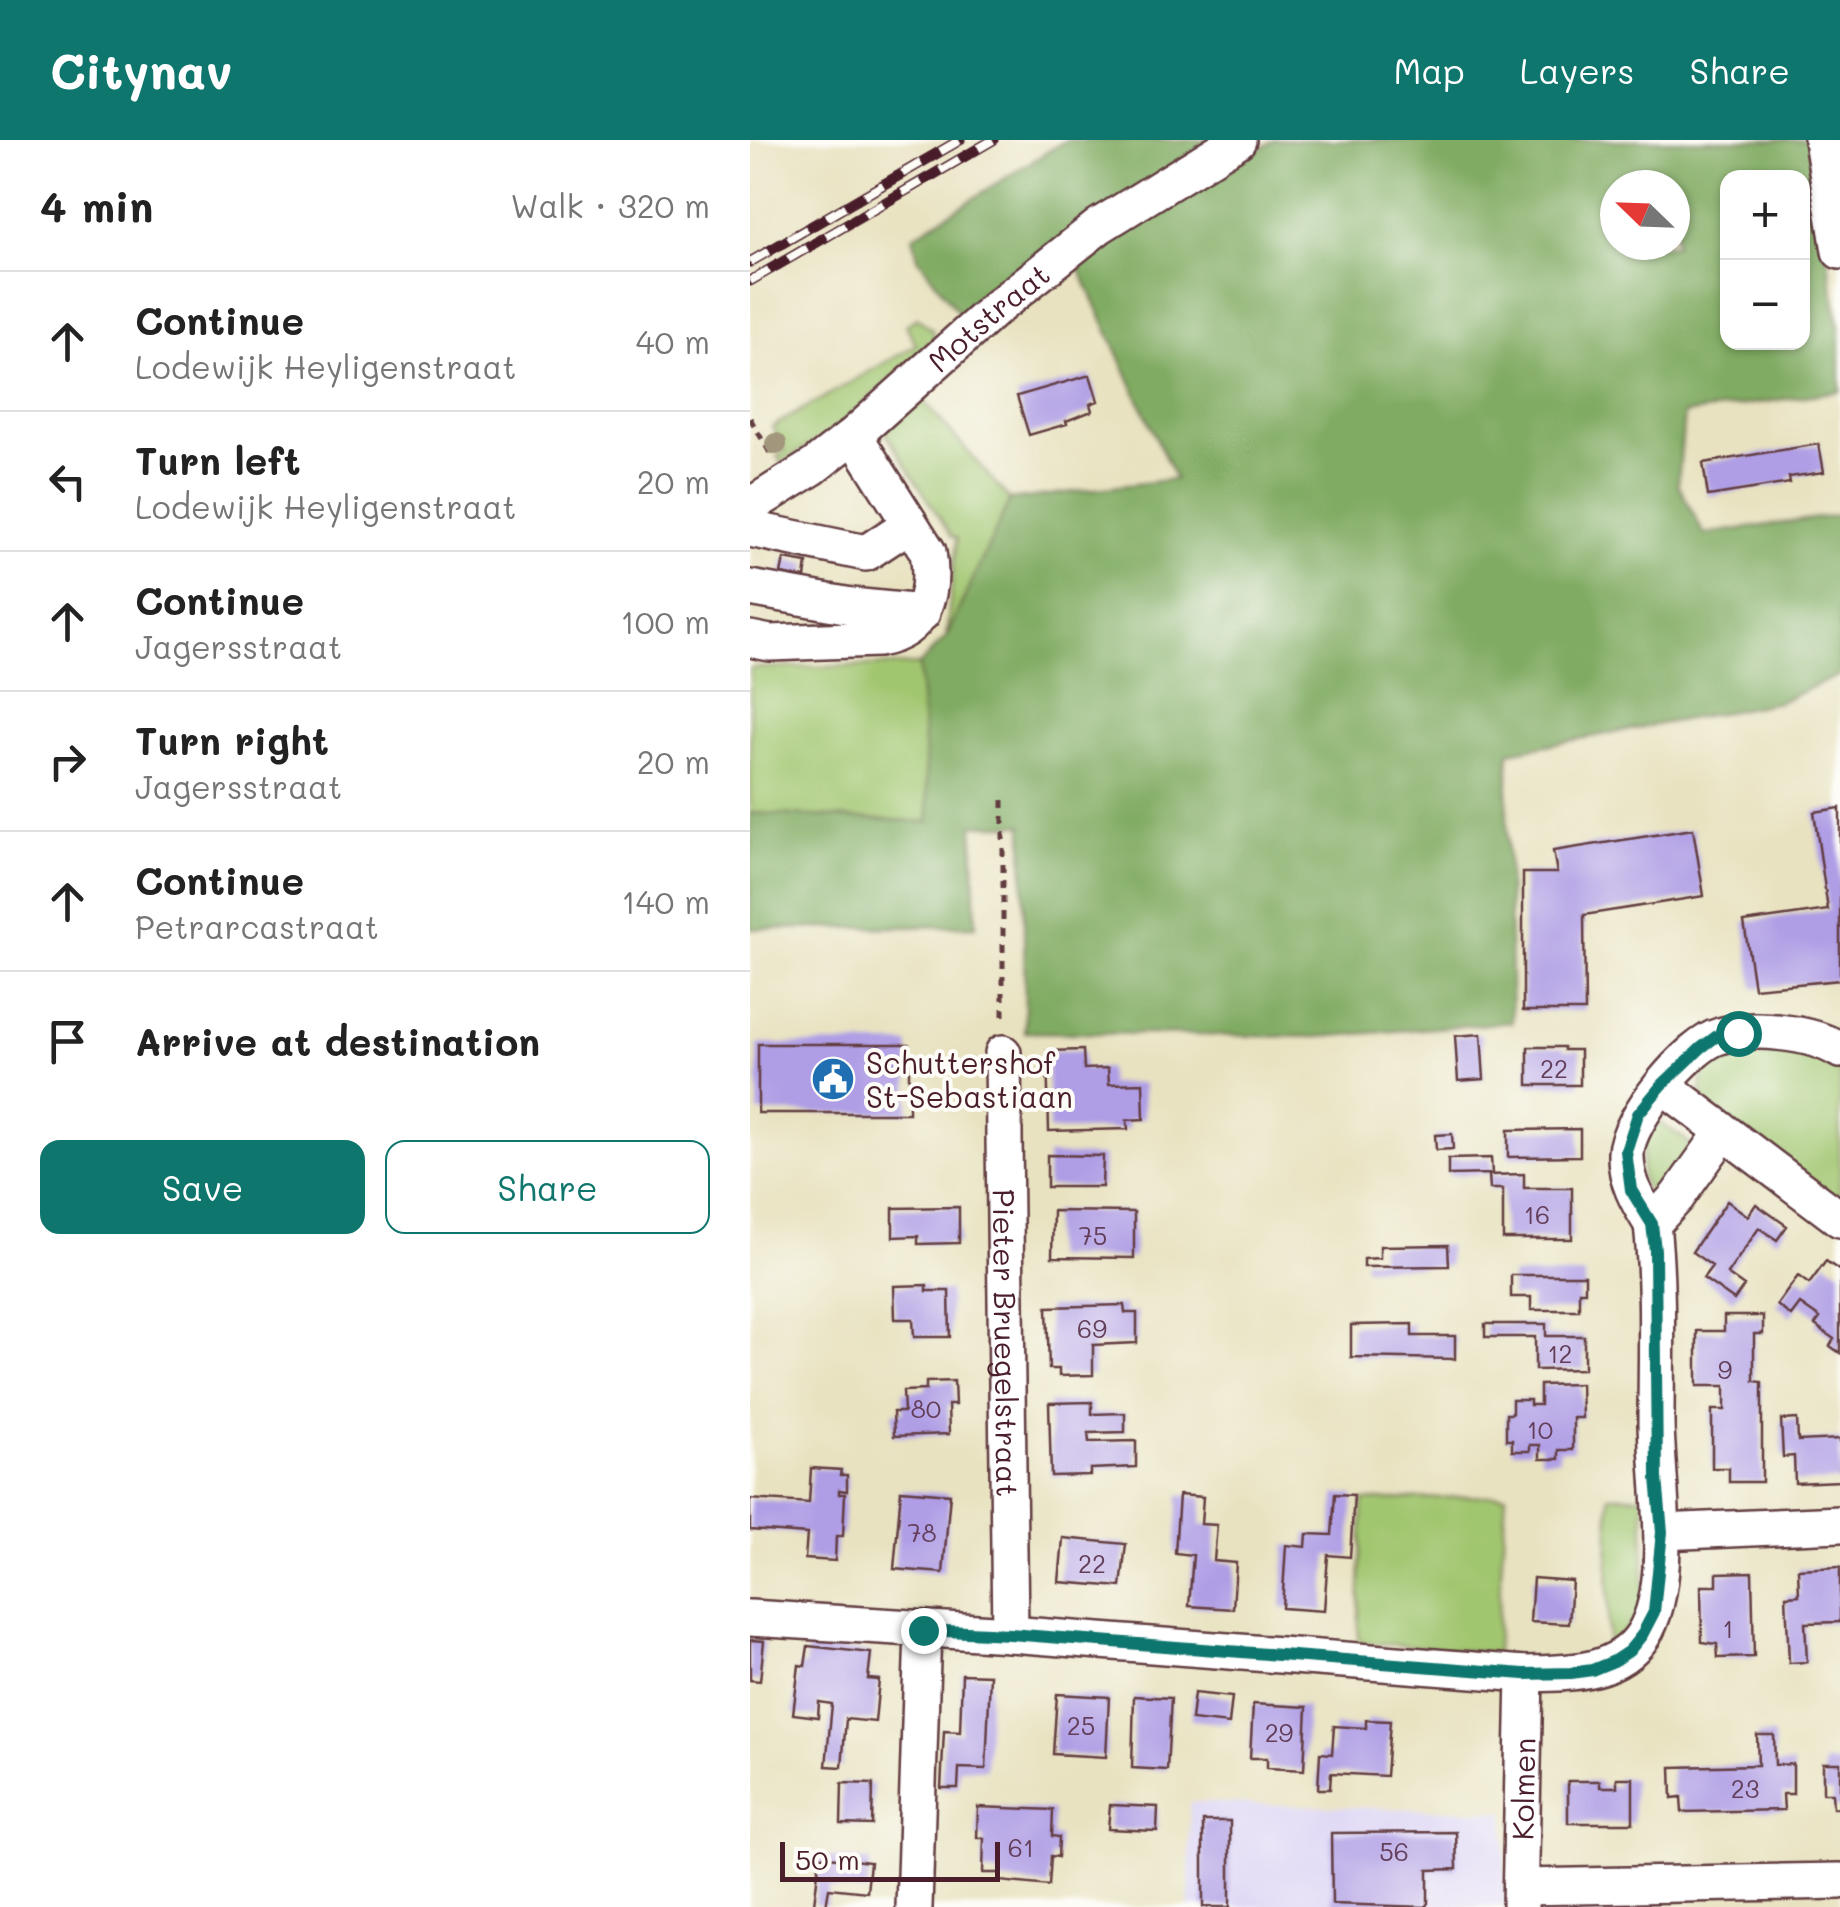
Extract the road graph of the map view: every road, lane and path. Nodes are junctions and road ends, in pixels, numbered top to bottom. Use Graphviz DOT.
graph roads {
  1 [pos="1238,140"];
  2 [pos="1822,140"];
  3 [pos="1840,251"];
  4 [pos="854,434"];
  5 [pos="750,506"];
  6 [pos="910,524"];
  7 [pos="750,529"];
  8 [pos="750,588"];
  9 [pos="922,613"];
  10 [pos="750,639"];
  11 [pos="1002,800"];
  12 [pos="1840,1050"];
  13 [pos="1003,1053"];
  14 [pos="1662,1085"];
  15 [pos="1722,1134"];
  16 [pos="1840,1219"];
  17 [pos="1652,1224"];
  18 [pos="1840,1524"];
  19 [pos="1662,1532"];
  20 [pos="750,1618"];
  21 [pos="923,1630"];
  22 [pos="1010,1634"];
  23 [pos="1524,1674"];
  24 [pos="1840,1881"];
  25 [pos="1520,1897"];
  26 [pos="914,1907"];
  1 -- 4 [label="street, Motstraat"];
  2 -- 3 [label="street"];
  4 -- 5 [label="street, Motstraat"];
  4 -- 6 [label="street"];
  6 -- 7 [label="street"];
  6 -- 9 [label="street"];
  8 -- 9 [label="street"];
  9 -- 10 [label="street"];
  11 -- 13 [label="path"];
  12 -- 14 [label="street"];
  13 -- 22 [label="street, Pieter Bruegelstraat"];
  14 -- 15 [label="street"];
  14 -- 17 [label="street"];
  15 -- 16 [label="street"];
  15 -- 17 [label="street"];
  17 -- 19 [label="street"];
  18 -- 19 [label="street"];
  19 -- 23 [label="street"];
  20 -- 21 [label="street"];
  21 -- 22 [label="street"];
  21 -- 26 [label="street"];
  22 -- 23 [label="street"];
  23 -- 25 [label="street, Kolmen"];
  24 -- 25 [label="street"];
}
